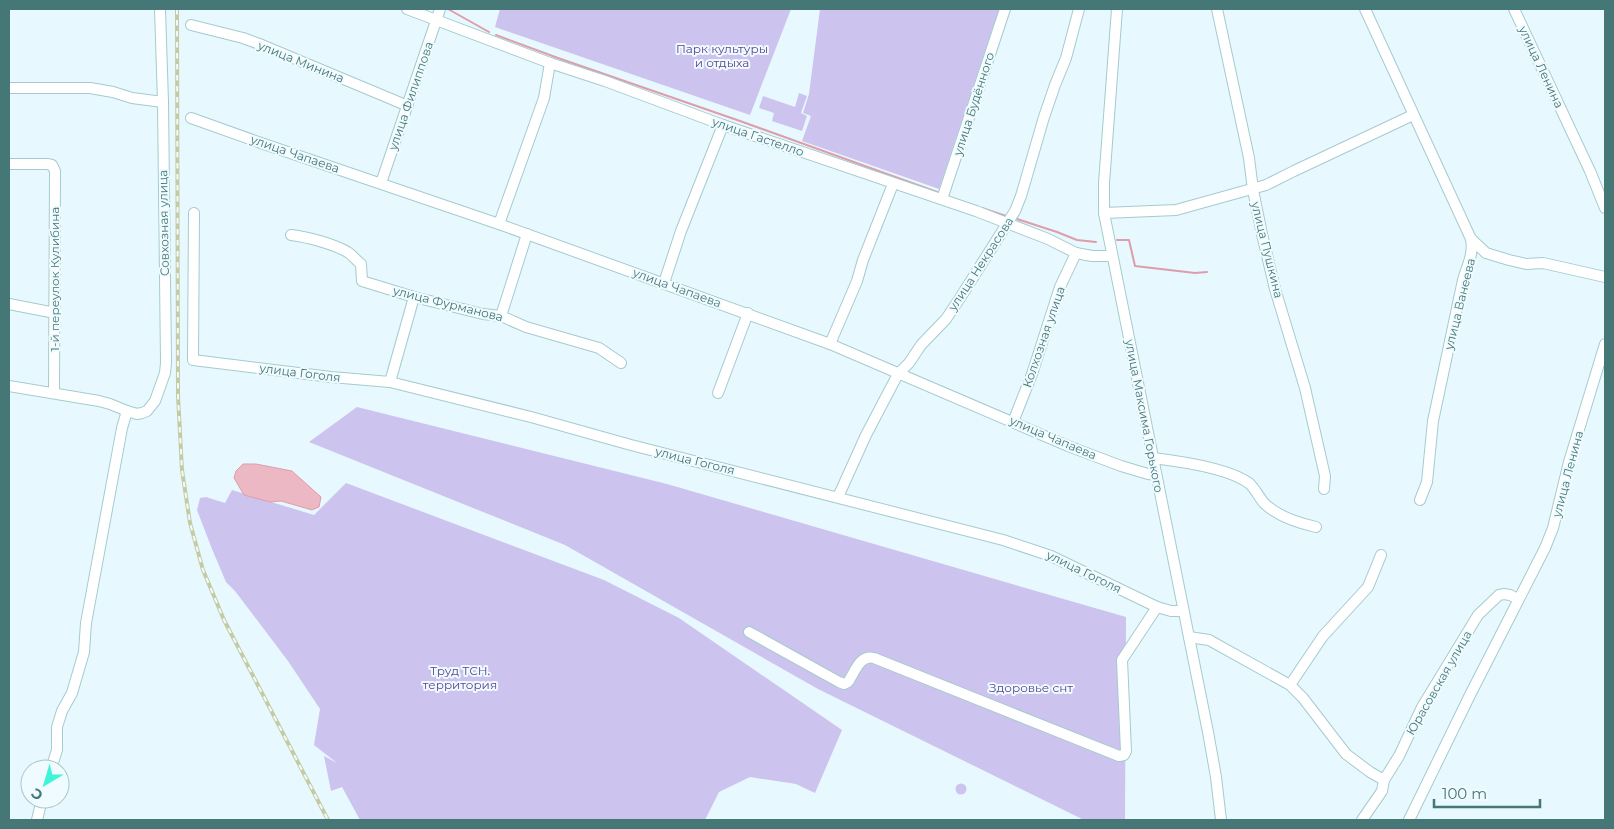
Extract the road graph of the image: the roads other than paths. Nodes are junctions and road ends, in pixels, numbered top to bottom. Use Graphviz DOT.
graph roads {
  1 [pos="160,9"];
  2 [pos="407,9"];
  3 [pos="1005,9"];
  4 [pos="1079,9"];
  5 [pos="1117,9"];
  6 [pos="1218,9"];
  7 [pos="1365,9"];
  8 [pos="1514,9"];
  9 [pos="439,14"];
  10 [pos="191,25"];
  11 [pos="550,63"];
  12 [pos="9,88"];
  13 [pos="163,102"];
  14 [pos="408,106"];
  15 [pos="1413,115"];
  16 [pos="191,118"];
  17 [pos="723,125"];
  18 [pos="9,164"];
  19 [pos="381,183"];
  20 [pos="893,184"];
  21 [pos="1253,190"];
  22 [pos="942,199"];
  23 [pos="1604,203"];
  24 [pos="194,213"];
  25 [pos="1104,214"];
  26 [pos="499,224"];
  27 [pos="1008,224"];
  28 [pos="527,234"];
  29 [pos="291,235"];
  30 [pos="1472,240"];
  31 [pos="1076,252"];
  32 [pos="1486,253"];
  33 [pos="1112,256"];
  34 [pos="1471,259"];
  35 [pos="1605,277"];
  36 [pos="664,283"];
  37 [pos="414,297"];
  38 [pos="9,304"];
  39 [pos="55,313"];
  40 [pos="748,313"];
  41 [pos="501,316"];
  42 [pos="830,344"];
  43 [pos="1605,344"];
  44 [pos="621,363"];
  45 [pos="898,374"];
  46 [pos="390,382"];
  47 [pos="9,386"];
  48 [pos="718,393"];
  49 [pos="54,394"];
  50 [pos="127,411"];
  51 [pos="1012,422"];
  52 [pos="1152,458"];
  53 [pos="1156,475"];
  54 [pos="1324,488"];
  55 [pos="838,497"];
  56 [pos="1420,500"];
  57 [pos="1316,528"];
  58 [pos="1382,555"];
  59 [pos="1518,599"];
  60 [pos="1157,607"];
  61 [pos="1183,611"];
  62 [pos="749,632"];
  63 [pos="1189,638"];
  64 [pos="1290,685"];
  65 [pos="54,759"];
  66 [pos="1384,780"];
  67 [pos="1221,820"];
  68 [pos="1362,820"];
  69 [pos="1409,820"];
  1 -- 13 [label="street, Совхозная улица"];
  2 -- 9 [label="street, улица Гастелло"];
  3 -- 22 [label="street, улица Будённого"];
  4 -- 27 [label="street, улица Некрасова"];
  5 -- 25 [label="street, улица Максима Горького"];
  6 -- 21 [label="street, улица Пушкина"];
  7 -- 15 [label="street, улица Ванеева"];
  8 -- 23 [label="street, улица Ленина"];
  9 -- 11 [label="street, улица Гастелло"];
  9 -- 14 [label="street, улица Филиппова"];
  10 -- 14 [label="street, улица Минина"];
  11 -- 17 [label="street, улица Гастелло"];
  11 -- 26 [label="street"];
  12 -- 13 [label="street"];
  13 -- 50 [label="street, Совхозная улица"];
  14 -- 19 [label="street, улица Филиппова"];
  15 -- 21 [label="street"];
  15 -- 30 [label="street, улица Ванеева"];
  16 -- 19 [label="street, улица Чапаева"];
  17 -- 20 [label="street, улица Гастелло"];
  17 -- 36 [label="street"];
  18 -- 39 [label="street, 1-й переулок Кулибина"];
  19 -- 26 [label="street, улица Чапаева"];
  20 -- 22 [label="street, улица Гастелло"];
  20 -- 42 [label="street"];
  21 -- 25 [label="street"];
  21 -- 54 [label="street, улица Пушкина"];
  22 -- 27 [label="street, улица Гастелло"];
  24 -- 46 [label="street, улица Гоголя"];
  25 -- 33 [label="street, улица Максима Горького"];
  26 -- 28 [label="street, улица Чапаева"];
  27 -- 31 [label="street, улица Гастелло"];
  27 -- 45 [label="street, улица Некрасова"];
  28 -- 36 [label="street, улица Чапаева"];
  28 -- 41 [label="street"];
  29 -- 37 [label="street, улица Фурманова"];
  30 -- 32 [label="street"];
  30 -- 34 [label="street, улица Ванеева"];
  31 -- 33 [label="street, улица Гастелло"];
  31 -- 51 [label="street, Колхозная улица"];
  32 -- 34 [label="street"];
  32 -- 35 [label="street"];
  33 -- 52 [label="street, улица Максима Горького"];
  34 -- 56 [label="street, улица Ванеева"];
  36 -- 40 [label="street, улица Чапаева"];
  37 -- 41 [label="street, улица Фурманова"];
  37 -- 46 [label="street"];
  38 -- 39 [label="street"];
  39 -- 49 [label="street, 1-й переулок Кулибина"];
  40 -- 42 [label="street, улица Чапаева"];
  40 -- 48 [label="street"];
  41 -- 44 [label="street, улица Фурманова"];
  42 -- 45 [label="street, улица Чапаева"];
  43 -- 59 [label="street, улица Ленина"];
  45 -- 51 [label="street, улица Чапаева"];
  45 -- 55 [label="street, улица Некрасова"];
  46 -- 55 [label="street, улица Гоголя"];
  47 -- 49 [label="street"];
  49 -- 50 [label="street"];
  50 -- 65 [label="street"];
  51 -- 53 [label="street, улица Чапаева"];
  52 -- 53 [label="street, улица Максима Горького"];
  52 -- 57 [label="street"];
  53 -- 61 [label="street, улица Максима Горького"];
  55 -- 60 [label="street, улица Гоголя"];
  58 -- 64 [label="street"];
  59 -- 66 [label="street, Юрасовская улица"];
  59 -- 69 [label="street, улица Ленина"];
  60 -- 61 [label="street, улица Гоголя"];
  60 -- 62 [label="street"];
  61 -- 63 [label="street, улица Максима Горького"];
  63 -- 64 [label="street"];
  63 -- 67 [label="street, улица Максима Горького"];
  64 -- 66 [label="street"];
  66 -- 68 [label="street, Юрасовская улица"];
}
